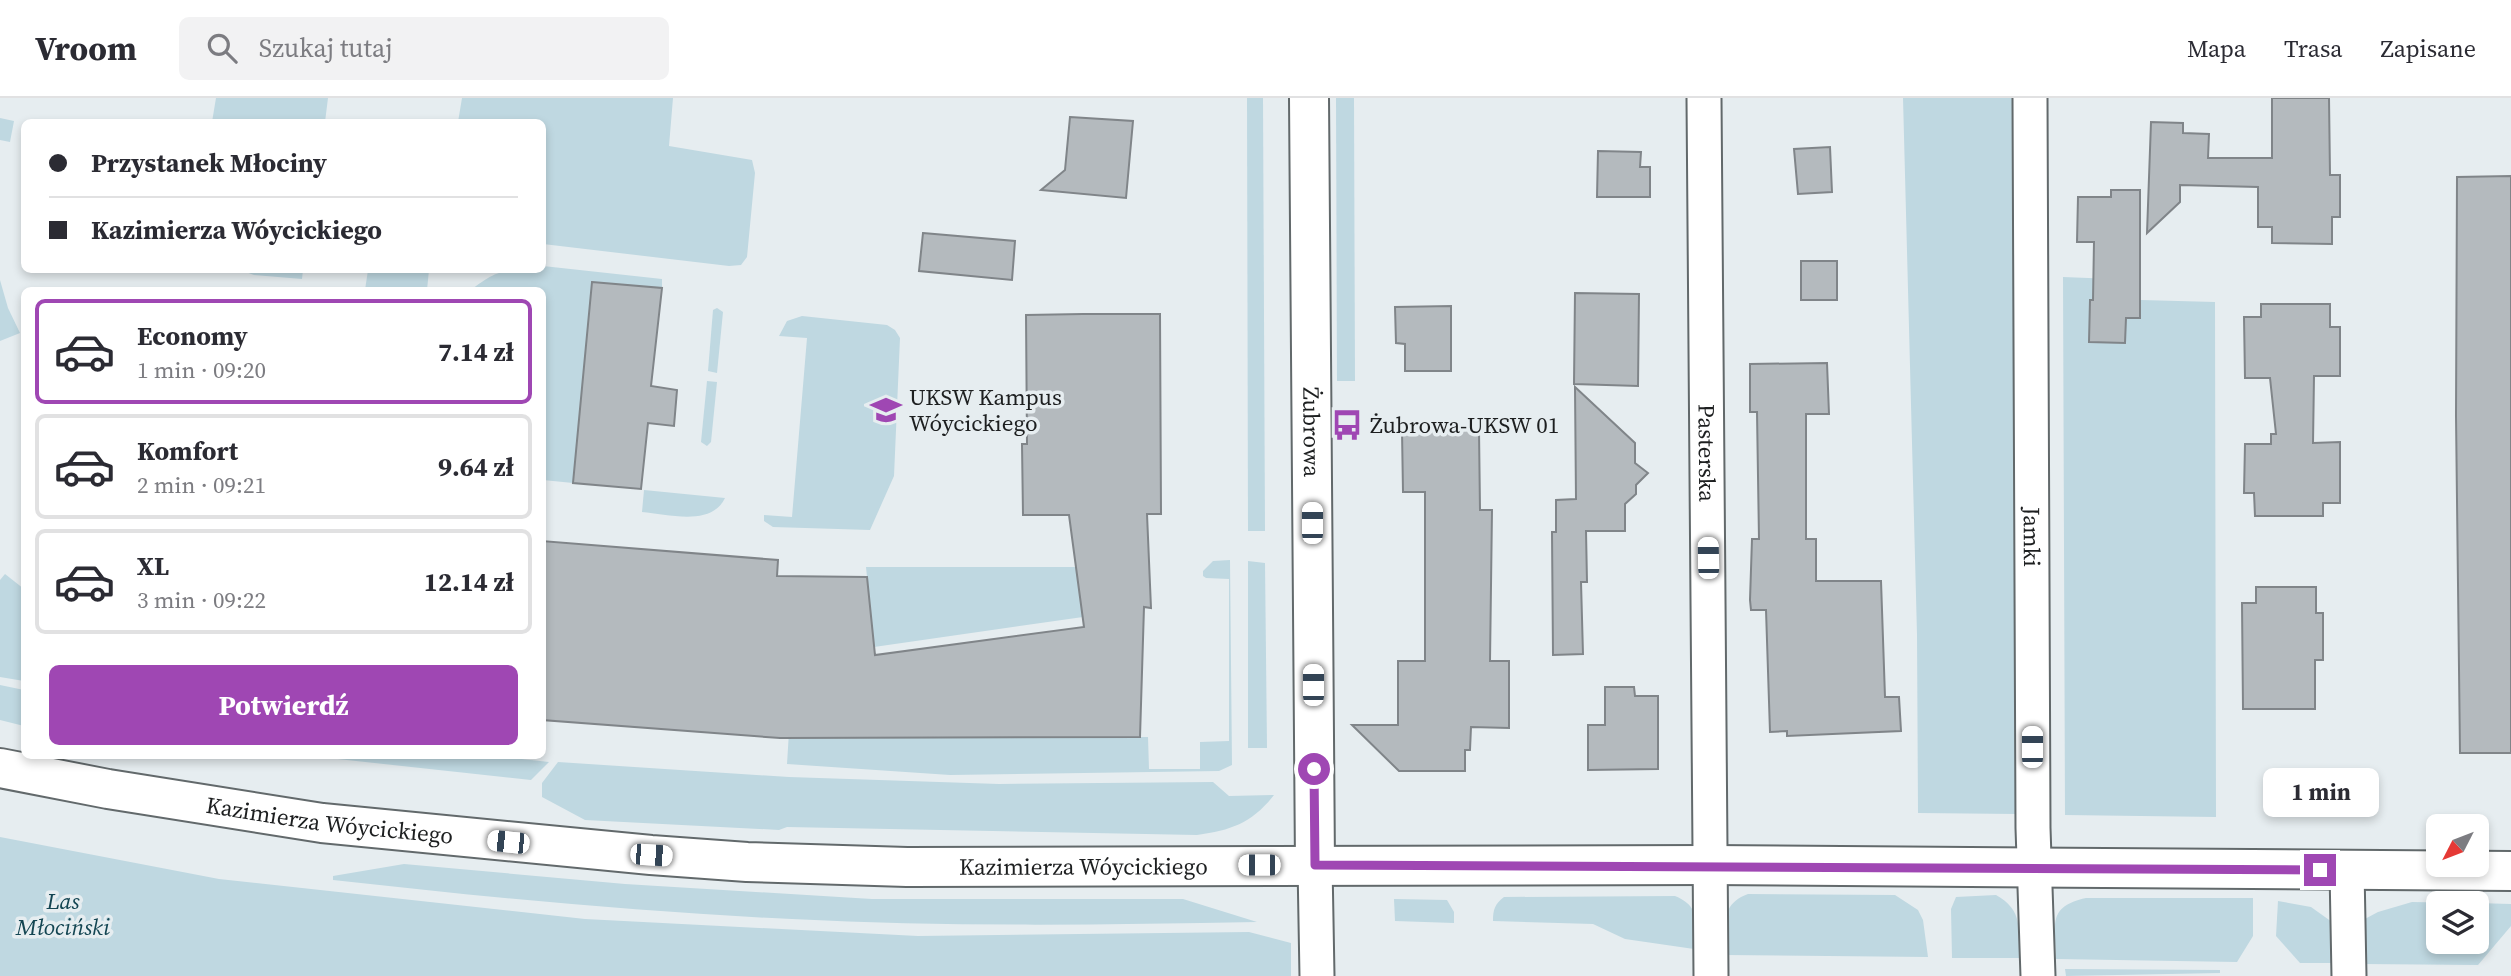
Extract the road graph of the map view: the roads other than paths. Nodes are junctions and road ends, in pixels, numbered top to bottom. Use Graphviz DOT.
graph roads {
  1 [pos="1309,98"];
  2 [pos="1704,98"];
  3 [pos="2030,98"];
  4 [pos="0,768"];
  5 [pos="1315,865"];
  6 [pos="1711,865"];
  7 [pos="2034,868"];
  8 [pos="2347,870"];
  9 [pos="2511,871"];
  10 [pos="1317,976"];
  11 [pos="1712,976"];
  12 [pos="2038,976"];
  13 [pos="2349,976"];
  1 -- 5 [label="street, Żubrowa"];
  2 -- 6 [label="street, Pasterska"];
  3 -- 7 [label="street, Jamki"];
  4 -- 5 [label="street, Kazimierza Wóycickiego"];
  5 -- 6 [label="street, Kazimierza Wóycickiego"];
  5 -- 10 [label="street, Żubrowa"];
  6 -- 7 [label="street, Kazimierza Wóycickiego"];
  6 -- 11 [label="street, Pasterska"];
  7 -- 8 [label="street, Kazimierza Wóycickiego"];
  7 -- 12 [label="street, Jamki"];
  8 -- 9 [label="street, Kazimierza Wóycickiego"];
  8 -- 13 [label="street"];
}
